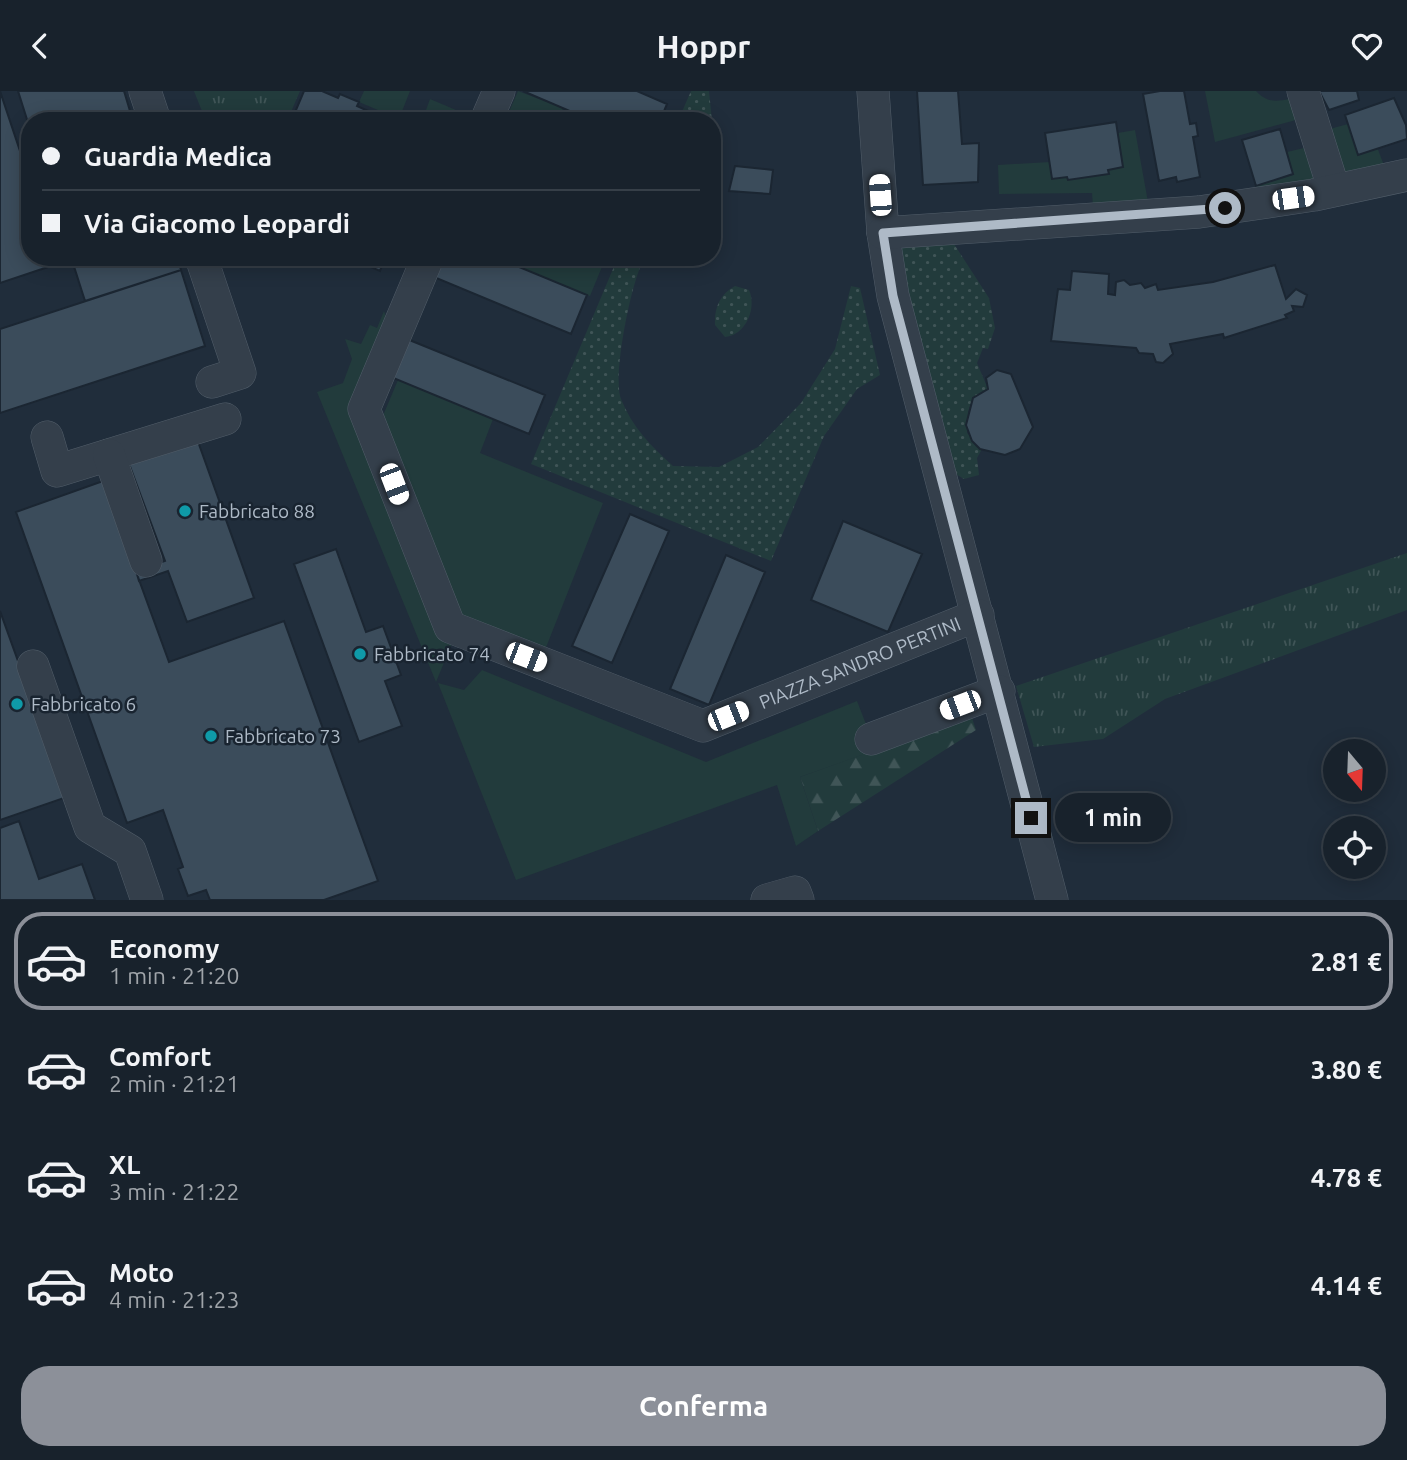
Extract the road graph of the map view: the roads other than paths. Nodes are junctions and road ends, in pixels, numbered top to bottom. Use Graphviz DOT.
graph roads {
  1 [pos="145,91"];
  2 [pos="499,91"];
  3 [pos="873,91"];
  4 [pos="1303,91"];
  5 [pos="152,112"];
  6 [pos="490,112"];
  7 [pos="1407,175"];
  8 [pos="1334,190"];
  9 [pos="883,233"];
  10 [pos="204,266"];
  11 [pos="424,266"];
  12 [pos="212,382"];
  13 [pos="225,418"];
  14 [pos="47,437"];
  15 [pos="109,455"];
  16 [pos="146,561"];
  17 [pos="978,615"];
  18 [pos="33,666"];
  19 [pos="999,691"];
  20 [pos="871,739"];
  21 [pos="147,900"];
  22 [pos="767,900"];
  23 [pos="798,900"];
  24 [pos="1052,900"];
  1 -- 5 [label="street"];
  2 -- 6 [label="street"];
  3 -- 9 [label="street"];
  4 -- 8 [label="street"];
  7 -- 8 [label="street"];
  8 -- 9 [label="street"];
  9 -- 17 [label="street"];
  10 -- 12 [label="street"];
  11 -- 17 [label="street, PIAZZA SANDRO PERTINI"];
  13 -- 15 [label="street"];
  14 -- 15 [label="street"];
  15 -- 16 [label="street"];
  17 -- 19 [label="street"];
  18 -- 21 [label="street"];
  19 -- 20 [label="street"];
  19 -- 24 [label="street"];
  22 -- 23 [label="street"];
}
